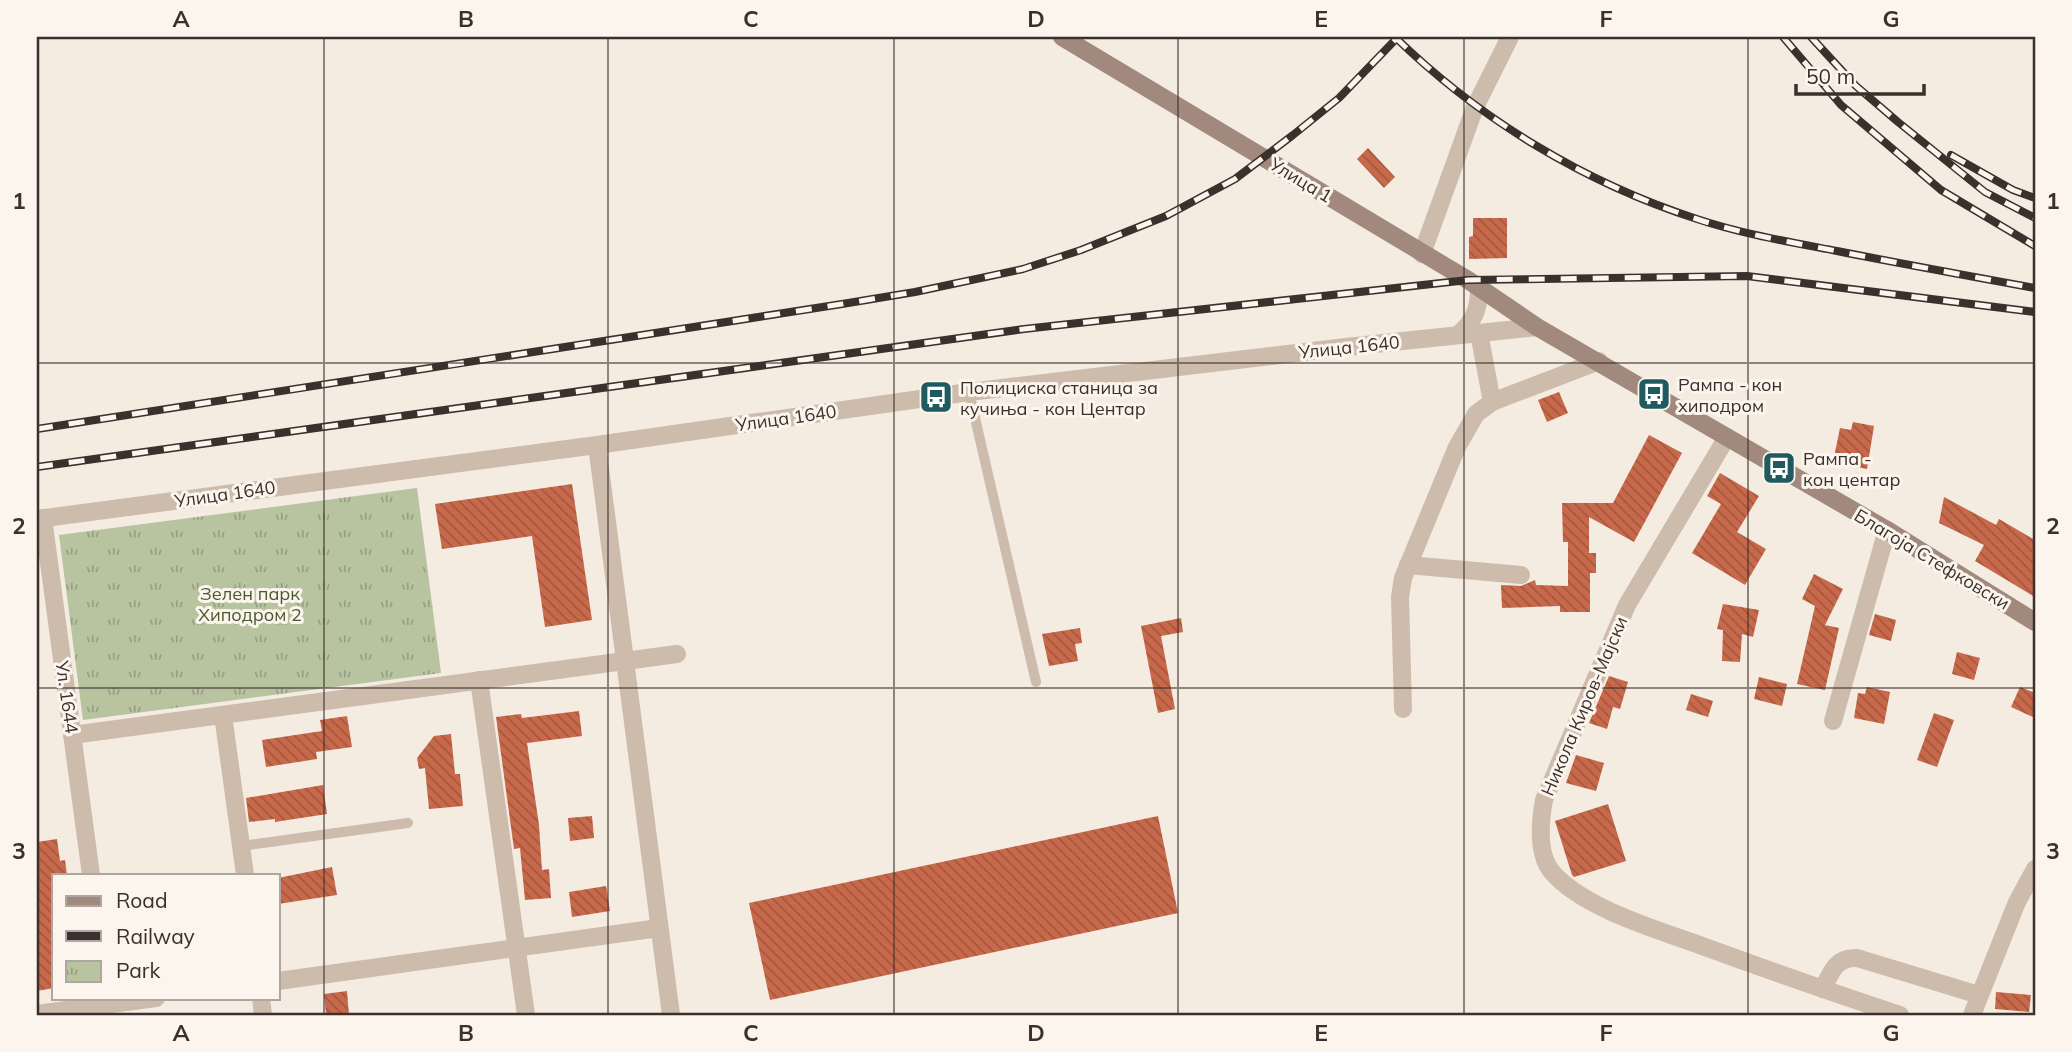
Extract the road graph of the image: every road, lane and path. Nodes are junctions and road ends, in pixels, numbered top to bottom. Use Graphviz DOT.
graph roads {
  1 [pos="1062,37"];
  2 [pos="1510,37"];
  3 [pos="1422,254"];
  4 [pos="1479,288"];
  5 [pos="1537,327"];
  6 [pos="1479,333"];
  7 [pos="1458,335"];
  8 [pos="1599,361"];
  9 [pos="969,392"];
  10 [pos="1492,402"];
  11 [pos="1727,437"];
  12 [pos="597,445"];
  13 [pos="40,519"];
  14 [pos="1887,530"];
  15 [pos="1408,565"];
  16 [pos="1521,575"];
  17 [pos="2035,622"];
  18 [pos="677,654"];
  19 [pos="625,661"];
  20 [pos="479,680"];
  21 [pos="1036,682"];
  22 [pos="1403,709"];
  23 [pos="223,715"];
  24 [pos="1833,721"];
  25 [pos="72,735"];
  26 [pos="408,823"];
  27 [pos="241,846"];
  28 [pos="2035,869"];
  29 [pos="91,874"];
  30 [pos="245,874"];
  31 [pos="659,928"];
  32 [pos="516,948"];
  33 [pos="280,981"];
  34 [pos="1823,989"];
  35 [pos="1979,995"];
  36 [pos="144,1000"];
  37 [pos="109,1006"];
  38 [pos="37,1014"];
  39 [pos="526,1015"];
  40 [pos="670,1015"];
  41 [pos="1900,1015"];
  42 [pos="1972,1015"];
  1 -- 3 [label="main road, Улица 1"];
  2 -- 3 [label="street"];
  3 -- 4 [label="main road, Улица 1"];
  4 -- 5 [label="main road, Улица 1"];
  4 -- 7 [label="street"];
  5 -- 6 [label="street, Улица 1640"];
  5 -- 8 [label="main road, Благоја Стефковски"];
  6 -- 7 [label="street, Улица 1640"];
  6 -- 10 [label="street"];
  7 -- 9 [label="street, Улица 1640"];
  8 -- 10 [label="street"];
  8 -- 11 [label="main road, Благоја Стефковски"];
  9 -- 12 [label="street, Улица 1640"];
  9 -- 21 [label="lane"];
  10 -- 15 [label="street"];
  11 -- 14 [label="main road, Благоја Стефковски"];
  11 -- 34 [label="street, Никола Киров-Мајски"];
  12 -- 13 [label="street, Улица 1640"];
  12 -- 19 [label="street"];
  13 -- 25 [label="street, Ул. 1644"];
  14 -- 17 [label="main road, Благоја Стефковски"];
  14 -- 24 [label="street"];
  15 -- 16 [label="street"];
  15 -- 22 [label="street"];
  18 -- 19 [label="street"];
  19 -- 20 [label="street"];
  19 -- 31 [label="street"];
  20 -- 23 [label="street"];
  20 -- 32 [label="street"];
  23 -- 25 [label="street"];
  23 -- 27 [label="street"];
  25 -- 29 [label="street, Ул. 1644"];
  26 -- 27 [label="lane"];
  27 -- 30 [label="street"];
  28 -- 35 [label="street"];
  31 -- 32 [label="street"];
  31 -- 40 [label="street"];
  32 -- 33 [label="street"];
  32 -- 39 [label="street"];
  34 -- 35 [label="street"];
  34 -- 41 [label="street, Никола Киров-Мајски"];
  35 -- 42 [label="street"];
  36 -- 37 [label="street"];
  37 -- 38 [label="street"];
}
